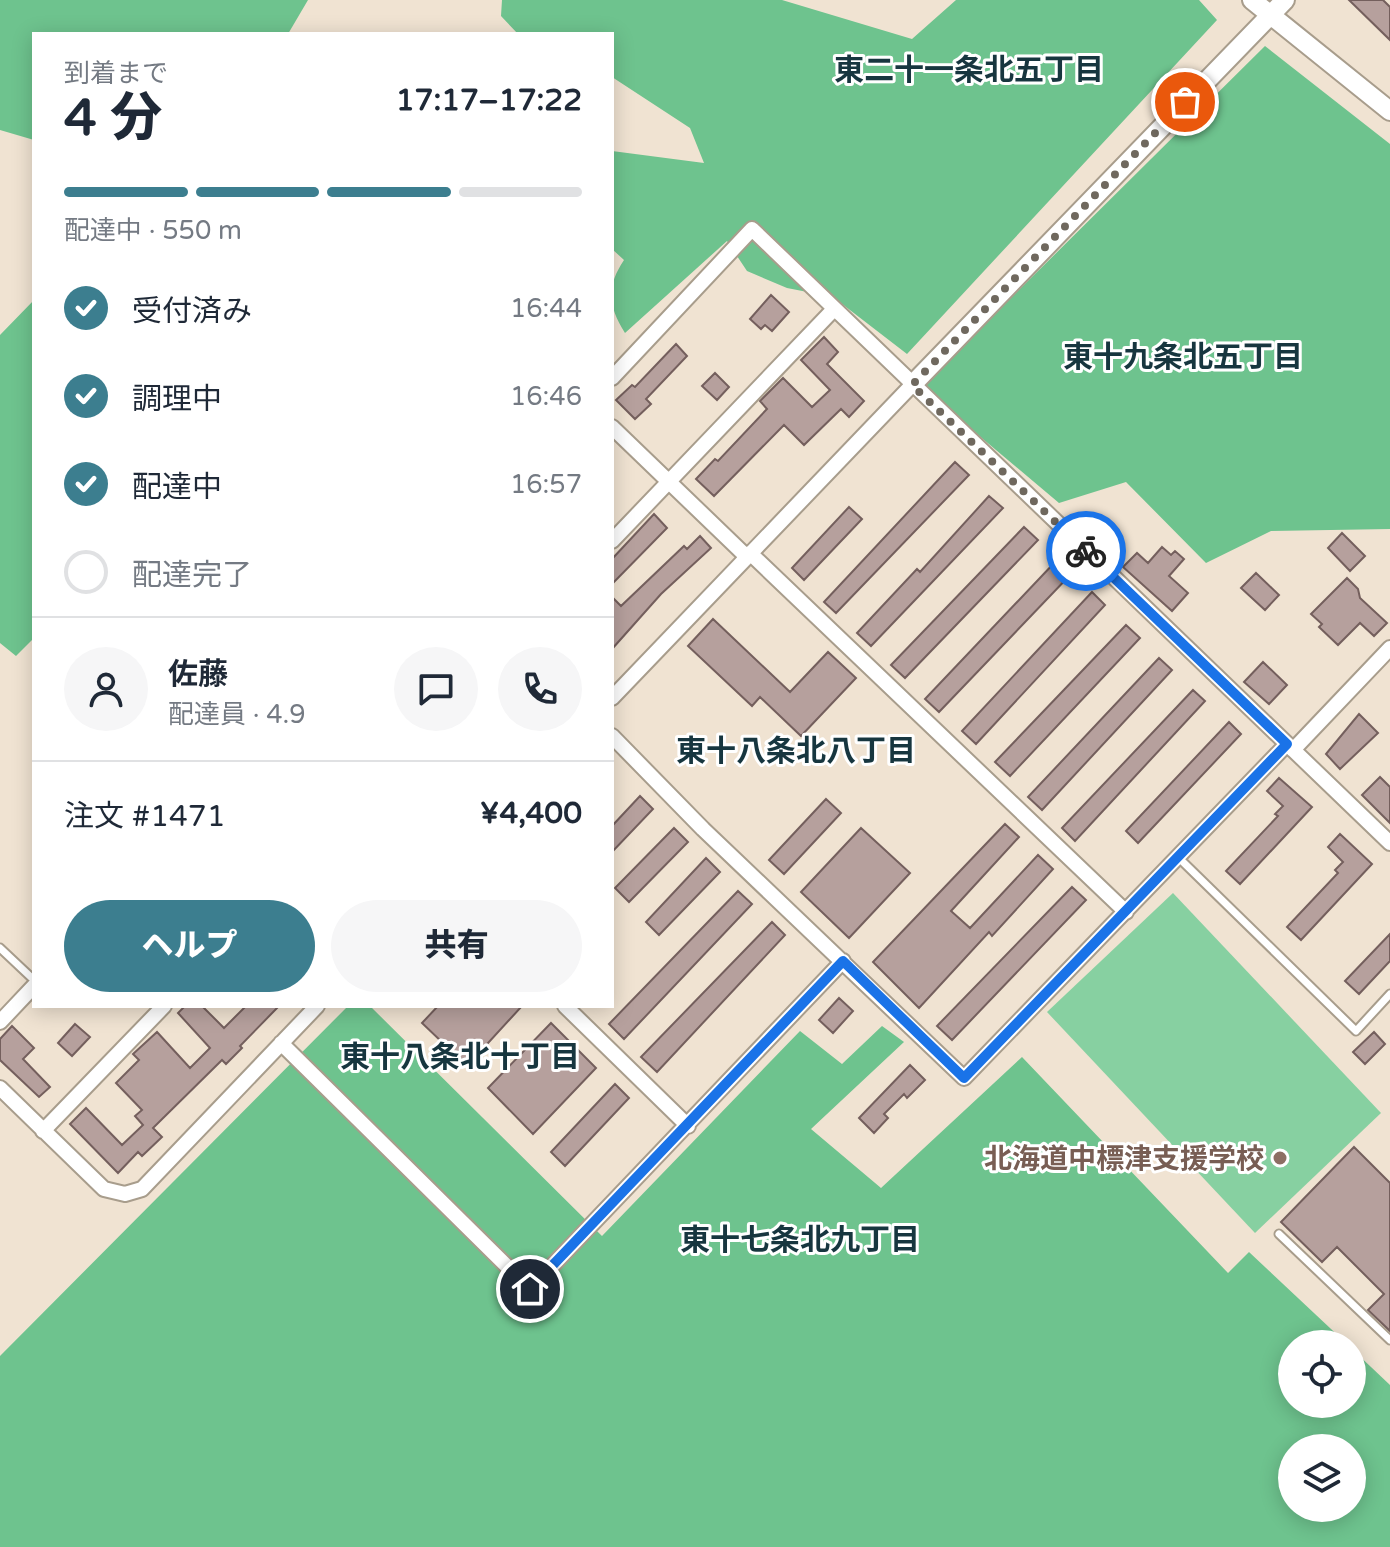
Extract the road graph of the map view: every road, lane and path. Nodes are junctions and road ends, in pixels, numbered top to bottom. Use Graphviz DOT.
graph roads {
  1 [pos="1252,0"];
  2 [pos="1285,0"];
  3 [pos="1270,15"];
  4 [pos="1390,111"];
  5 [pos="834,309"];
  6 [pos="614,376"];
  7 [pos="912,385"];
  8 [pos="614,429"];
  9 [pos="668,481"];
  10 [pos="614,539"];
  11 [pos="748,555"];
  12 [pos="1390,648"];
  13 [pos="614,696"];
  14 [pos="614,738"];
  15 [pos="1290,747"];
  16 [pos="1390,843"];
  17 [pos="1183,862"];
  18 [pos="1126,912"];
  19 [pos="0,948"];
  20 [pos="843,961"];
  21 [pos="32,981"];
  22 [pos="32,985"];
  23 [pos="1390,994"];
  24 [pos="162,1008"];
  25 [pos="315,1008"];
  26 [pos="567,1008"];
  27 [pos="0,1022"];
  28 [pos="281,1043"];
  29 [pos="0,1088"];
  30 [pos="688,1126"];
  31 [pos="43,1131"];
  32 [pos="1279,1234"];
  33 [pos="1390,1340"];
  1 -- 3 [label="street"];
  2 -- 3 [label="street"];
  3 -- 4 [label="street"];
  3 -- 7 [label="street"];
  5 -- 6 [label="street"];
  5 -- 7 [label="street"];
  5 -- 9 [label="street"];
  7 -- 11 [label="street"];
  7 -- 15 [label="street"];
  8 -- 9 [label="street"];
  9 -- 10 [label="street"];
  9 -- 11 [label="street"];
  11 -- 13 [label="street"];
  11 -- 18 [label="street"];
  12 -- 15 [label="street"];
  14 -- 20 [label="street"];
  15 -- 16 [label="street"];
  15 -- 18 [label="street"];
  17 -- 23 [label="lane"];
  18 -- 20 [label="street"];
  19 -- 21 [label="lane"];
  20 -- 30 [label="street"];
  22 -- 27 [label="street"];
  24 -- 31 [label="street"];
  25 -- 28 [label="street"];
  26 -- 30 [label="street"];
  28 -- 30 [label="street"];
  28 -- 31 [label="street"];
  29 -- 31 [label="street"];
  32 -- 33 [label="lane"];
}
